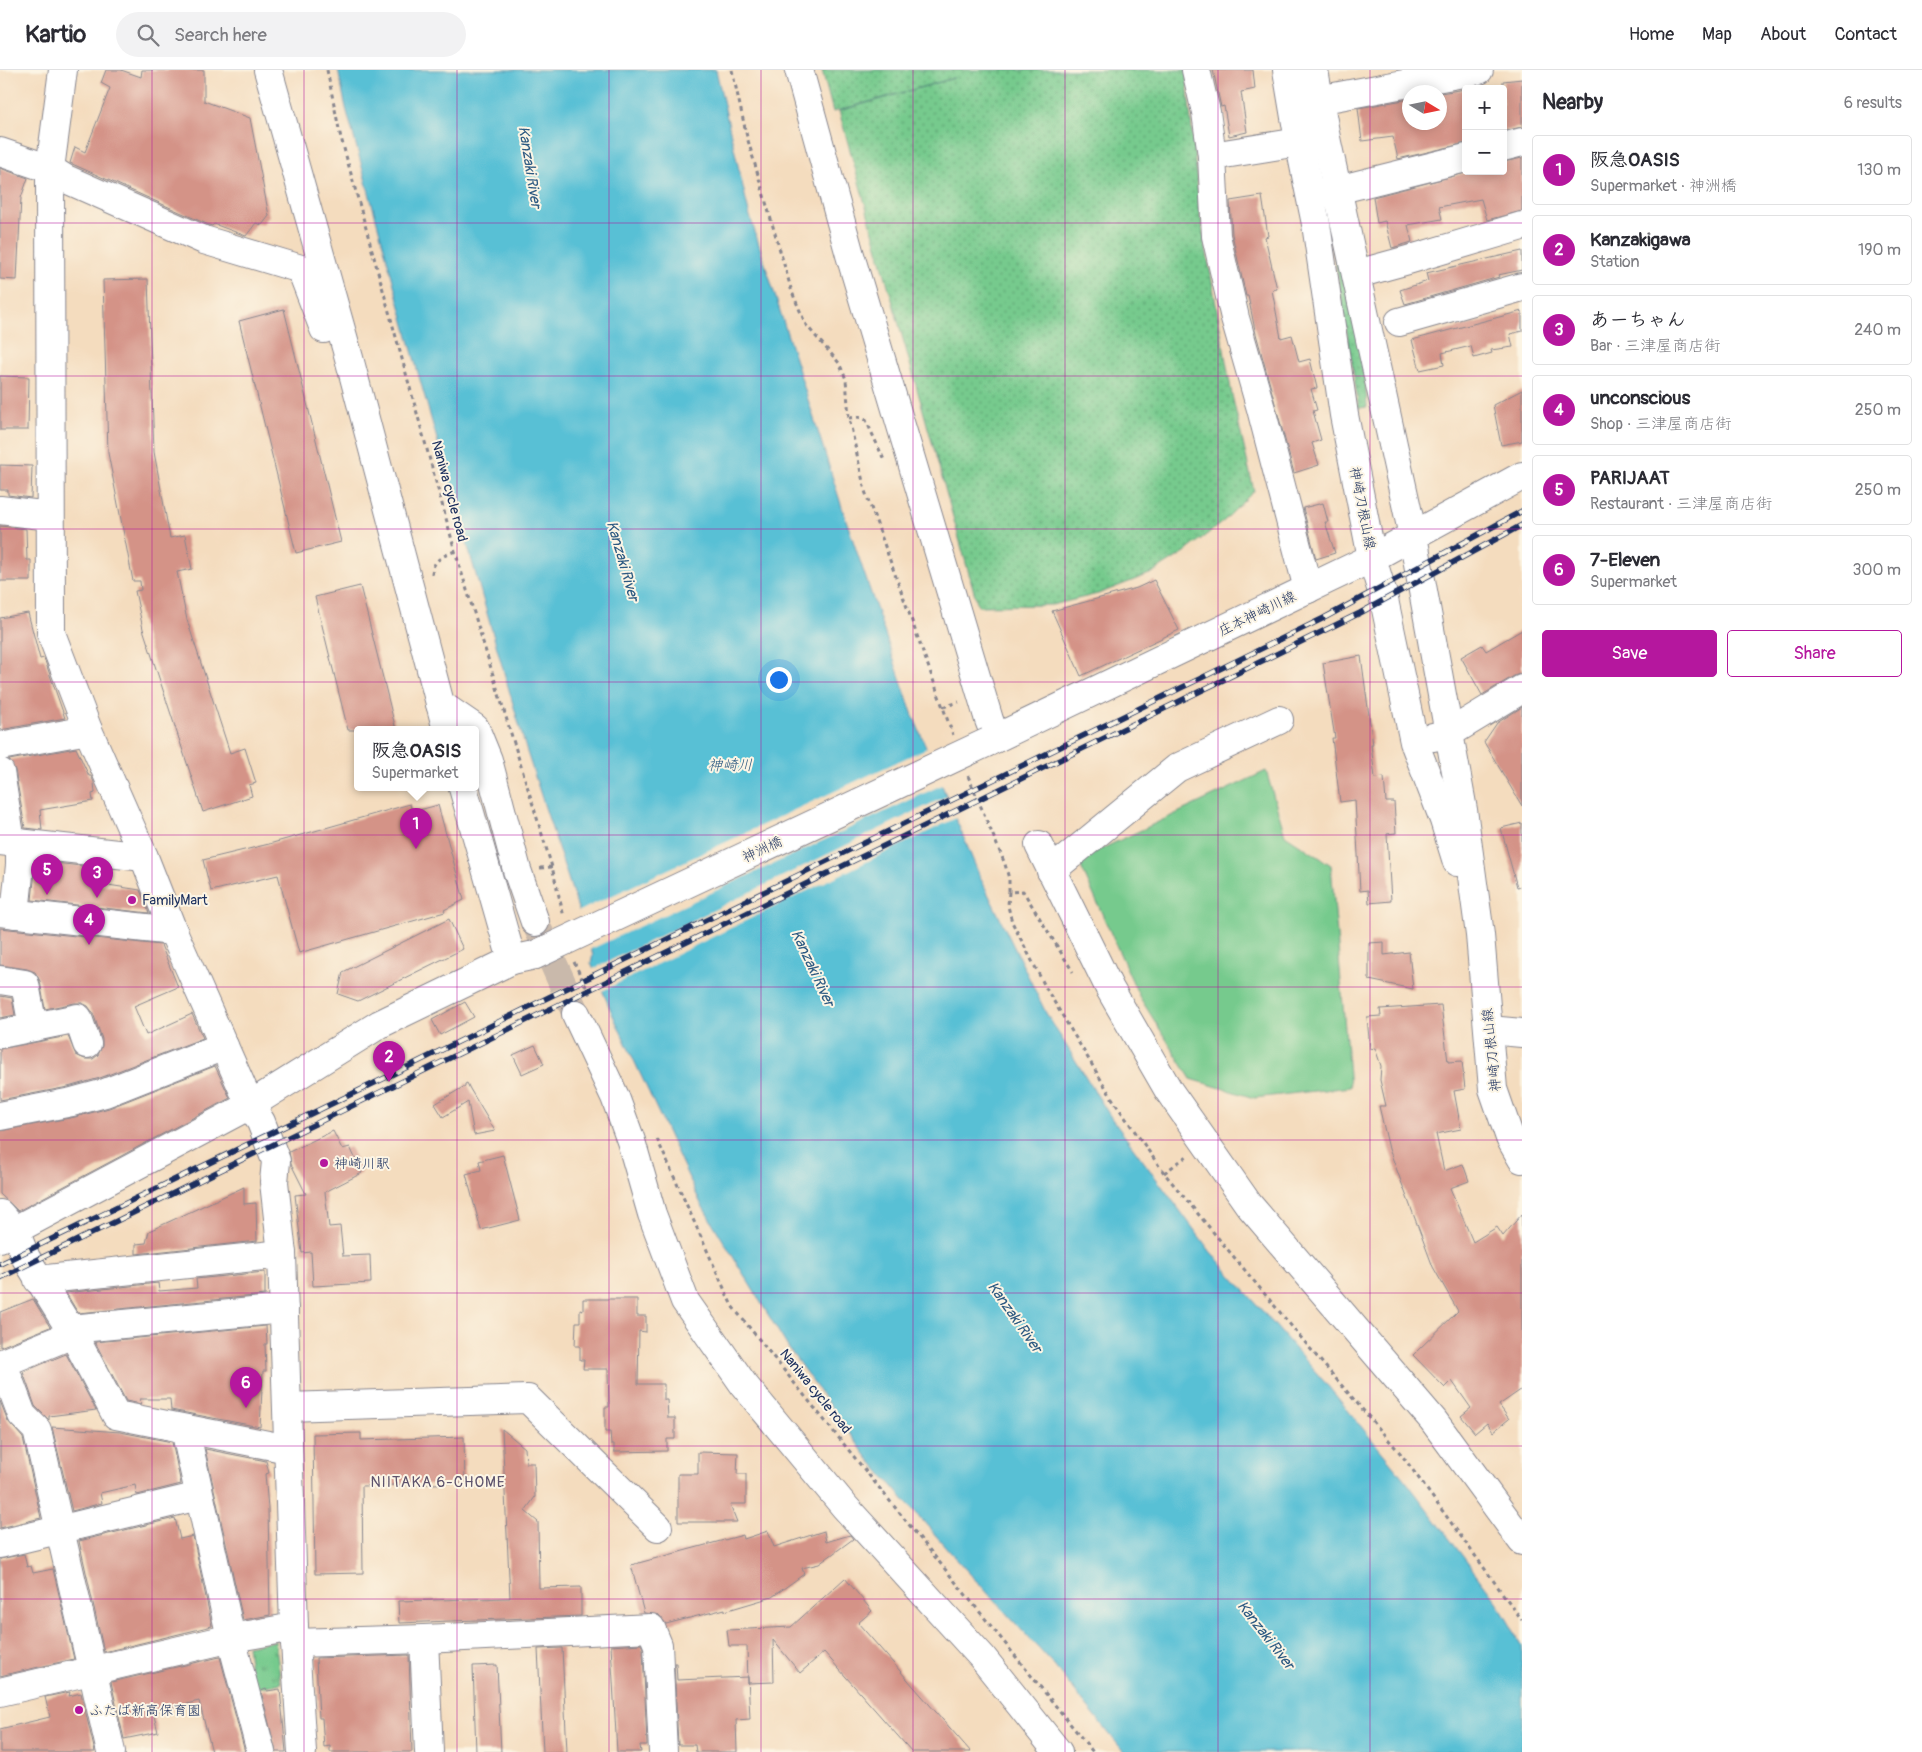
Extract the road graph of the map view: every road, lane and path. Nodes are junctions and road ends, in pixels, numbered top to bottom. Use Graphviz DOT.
graph roads {
  1 [pos="63,70"];
  2 [pos="268,70"];
  3 [pos="327,70"];
  4 [pos="732,70"];
  5 [pos="799,70"];
  6 [pos="1196,70"];
  7 [pos="1287,70"];
  8 [pos="1314,70"];
  9 [pos="1479,70"];
  10 [pos="1320,100"];
  11 [pos="1293,104"];
  12 [pos="1326,138"];
  13 [pos="1299,141"];
  14 [pos="1522,142"];
  15 [pos="1507,147"];
  16 [pos="0,152"];
  17 [pos="1212,156"];
  18 [pos="1462,159"];
  19 [pos="50,168"];
  20 [pos="1338,189"];
  21 [pos="1310,197"];
  22 [pos="1522,226"];
  23 [pos="1357,274"];
  24 [pos="1522,287"];
  25 [pos="1399,322"];
  26 [pos="349,358"];
  27 [pos="1522,476"];
  28 [pos="0,510"];
  29 [pos="50,516"];
  30 [pos="1413,536"];
  31 [pos="1372,558"];
  32 [pos="1308,589"];
  33 [pos="1522,689"];
  34 [pos="440,704"];
  35 [pos="1279,720"];
  36 [pos="446,726"];
  37 [pos="472,726"];
  38 [pos="88,730"];
  39 [pos="1448,734"];
  40 [pos="479,738"];
  41 [pos="992,740"];
  42 [pos="955,741"];
  43 [pos="1414,742"];
  44 [pos="0,746"];
  45 [pos="0,772"];
  46 [pos="968,775"];
  47 [pos="464,791"];
  48 [pos="10,842"];
  49 [pos="1039,845"];
  50 [pos="144,857"];
  51 [pos="1051,871"];
  52 [pos="1009,892"];
  53 [pos="7,913"];
  54 [pos="564,914"];
  55 [pos="534,922"];
  56 [pos="173,931"];
  57 [pos="1480,935"];
  58 [pos="524,958"];
  59 [pos="1078,979"];
  60 [pos="0,980"];
  61 [pos="576,1014"];
  62 [pos="33,1027"];
  63 [pos="1489,1030"];
  64 [pos="1522,1033"];
  65 [pos="0,1034"];
  66 [pos="87,1044"];
  67 [pos="224,1046"];
  68 [pos="250,1105"];
  69 [pos="0,1116"];
  70 [pos="654,1134"];
  71 [pos="1188,1156"];
  72 [pos="1522,1159"];
  73 [pos="1164,1172"];
  74 [pos="5,1228"];
  75 [pos="282,1254"];
  76 [pos="38,1280"];
  77 [pos="284,1309"];
  78 [pos="72,1332"];
  79 [pos="1,1364"];
  80 [pos="287,1407"];
  81 [pos="185,1429"];
  82 [pos="288,1450"];
  83 [pos="199,1496"];
  84 [pos="658,1526"];
  85 [pos="60,1530"];
  86 [pos="1522,1541"];
  87 [pos="0,1544"];
  88 [pos="1522,1620"];
  89 [pos="294,1635"];
  90 [pos="230,1638"];
  91 [pos="424,1639"];
  92 [pos="92,1671"];
  93 [pos="0,1692"];
  94 [pos="111,1752"];
  95 [pos="261,1752"];
  96 [pos="302,1752"];
  97 [pos="429,1752"];
  98 [pos="662,1752"];
  99 [pos="1058,1752"];
  100 [pos="1093,1752"];
  1 -- 19 [label="street"];
  2 -- 26 [label="street"];
  3 -- 54 [label="path, Naniwa cycle road"];
  4 -- 42 [label="path"];
  5 -- 41 [label="street"];
  6 -- 17 [label="street"];
  7 -- 11 [label="street, 神崎刀根山線"];
  8 -- 10 [label="street, 神崎刀根山線"];
  9 -- 10 [label="street"];
  10 -- 11 [label="street"];
  10 -- 12 [label="street, 神崎刀根山線"];
  11 -- 13 [label="street, 神崎刀根山線"];
  12 -- 13 [label="street"];
  12 -- 20 [label="street, 神崎刀根山線"];
  13 -- 17 [label="street"];
  13 -- 21 [label="street, 神崎刀根山線"];
  14 -- 15 [label="street"];
  16 -- 19 [label="street"];
  17 -- 32 [label="street"];
  18 -- 20 [label="street"];
  19 -- 26 [label="street"];
  19 -- 29 [label="street"];
  20 -- 21 [label="street"];
  20 -- 23 [label="street, 神崎刀根山線"];
  21 -- 31 [label="street, 神崎刀根山線"];
  22 -- 23 [label="street"];
  23 -- 30 [label="street, 神崎刀根山線"];
  24 -- 25 [label="street"];
  26 -- 34 [label="street"];
  27 -- 30 [label="street, 庄本神崎川線"];
  28 -- 29 [label="street"];
  29 -- 38 [label="street"];
  30 -- 31 [label="street, 庄本神崎川線"];
  30 -- 39 [label="street, 神崎刀根山線"];
  31 -- 32 [label="street, 庄本神崎川線"];
  31 -- 43 [label="street, 神崎刀根山線"];
  32 -- 41 [label="street, 庄本神崎川線"];
  33 -- 39 [label="street"];
  34 -- 36 [label="street"];
  34 -- 37 [label="street"];
  35 -- 51 [label="street"];
  38 -- 44 [label="street"];
  38 -- 50 [label="street"];
  39 -- 43 [label="street"];
  39 -- 57 [label="street, 神崎刀根山線"];
  40 -- 55 [label="street"];
  41 -- 58 [label="street, 神洲橋, bridge"];
  43 -- 57 [label="street, 神崎刀根山線"];
  45 -- 48 [label="street"];
  46 -- 52 [label="path"];
  47 -- 58 [label="street"];
  48 -- 50 [label="street"];
  48 -- 53 [label="street"];
  49 -- 51 [label="street"];
  50 -- 56 [label="street"];
  51 -- 86 [label="street"];
  52 -- 59 [label="path"];
  52 -- 73 [label="path"];
  53 -- 56 [label="street"];
  56 -- 67 [label="street"];
  57 -- 63 [label="street, 神崎刀根山線"];
  58 -- 68 [label="street, 神洲橋"];
  60 -- 62 [label="street"];
  61 -- 99 [label="street"];
  62 -- 65 [label="street"];
  62 -- 66 [label="street"];
  63 -- 64 [label="street"];
  63 -- 72 [label="street, 神崎刀根山線"];
  67 -- 68 [label="street"];
  67 -- 69 [label="street"];
  68 -- 74 [label="street, 神洲橋"];
  68 -- 75 [label="street"];
  70 -- 100 [label="path, Naniwa cycle road"];
  71 -- 73 [label="path"];
  73 -- 88 [label="path"];
  74 -- 76 [label="street"];
  75 -- 76 [label="street"];
  75 -- 77 [label="street"];
  76 -- 78 [label="street"];
  77 -- 78 [label="street"];
  77 -- 80 [label="street"];
  78 -- 79 [label="street"];
  78 -- 81 [label="street"];
  79 -- 85 [label="street"];
  80 -- 82 [label="street"];
  80 -- 84 [label="street"];
  81 -- 82 [label="street"];
  81 -- 83 [label="street"];
  82 -- 89 [label="street"];
  83 -- 85 [label="street"];
  83 -- 90 [label="street"];
  85 -- 87 [label="street"];
  85 -- 92 [label="street"];
  89 -- 90 [label="street"];
  89 -- 91 [label="street"];
  89 -- 96 [label="street"];
  90 -- 92 [label="street"];
  90 -- 95 [label="street"];
  91 -- 97 [label="street"];
  91 -- 98 [label="street"];
  92 -- 93 [label="street"];
  92 -- 94 [label="street"];
}
